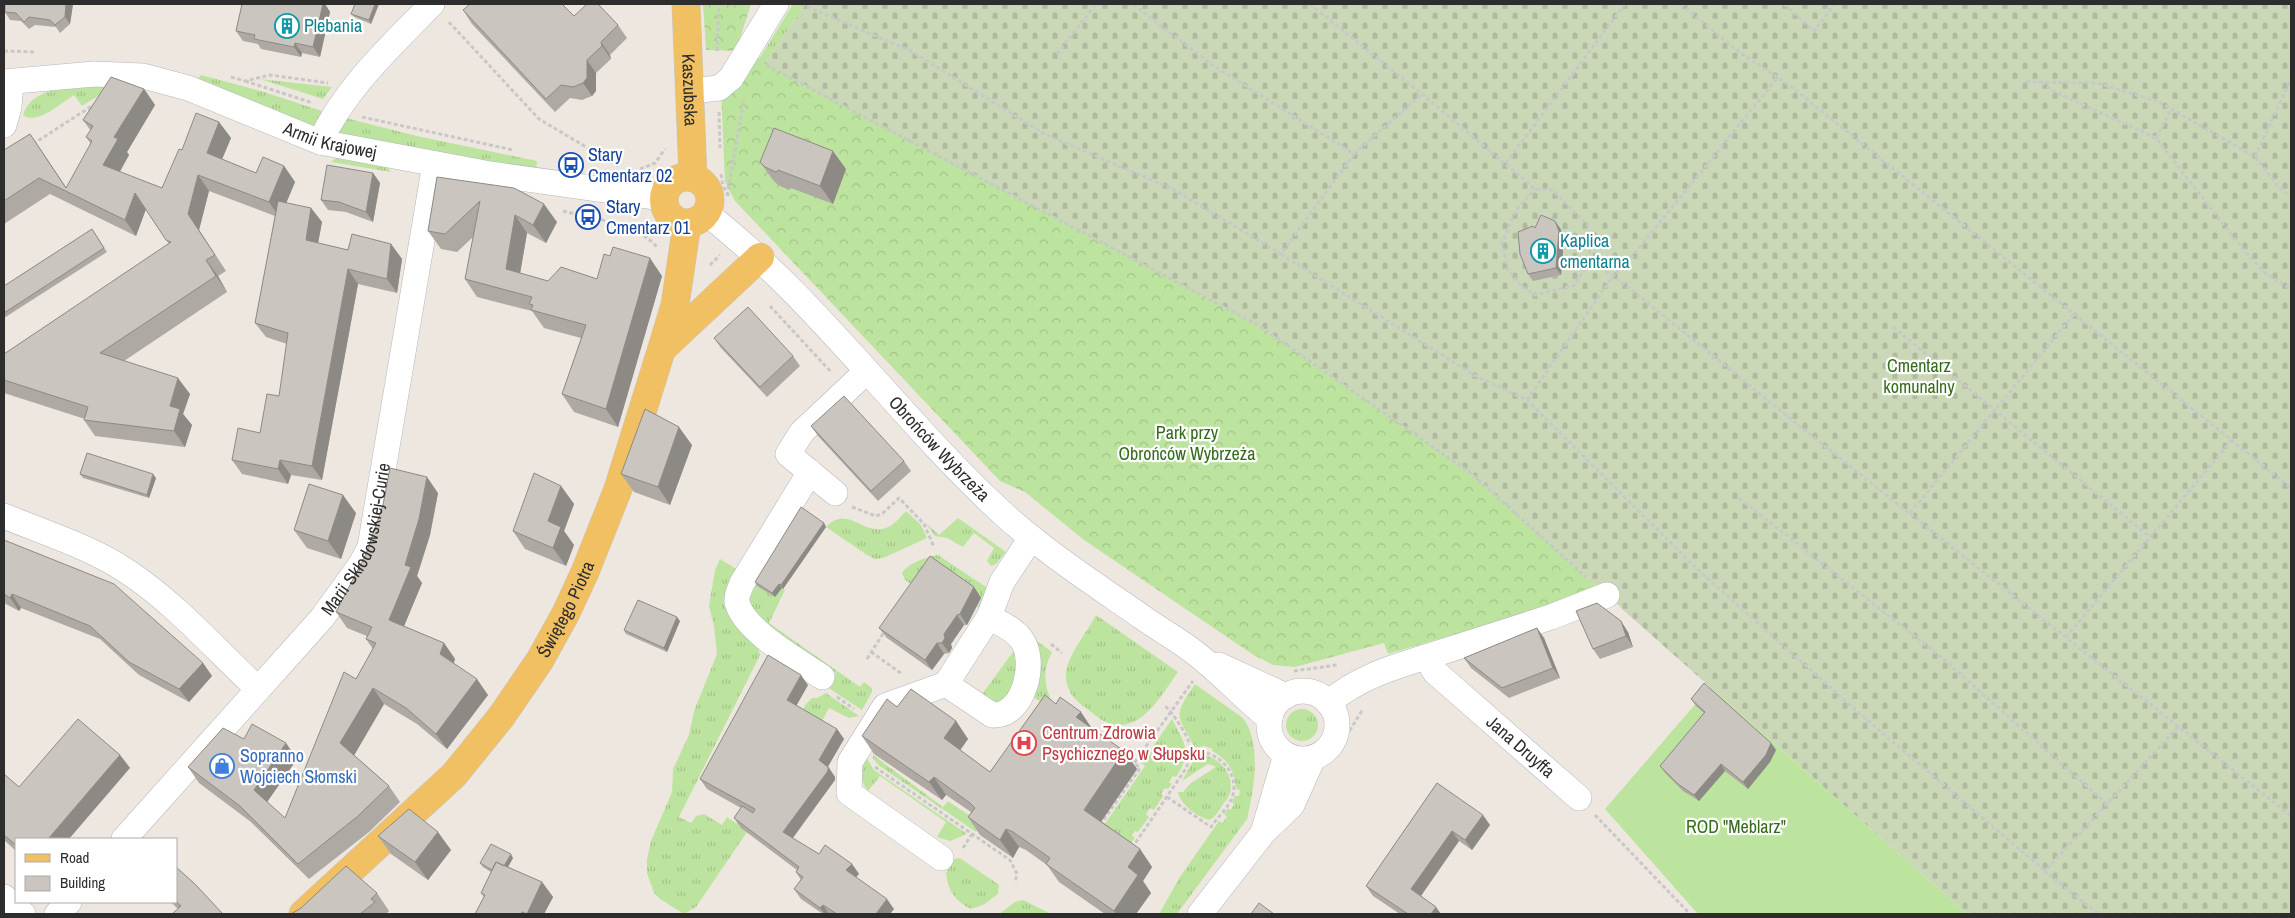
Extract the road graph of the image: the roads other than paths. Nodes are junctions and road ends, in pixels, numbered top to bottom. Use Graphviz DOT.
graph roads {
  1 [pos="686,4"];
  2 [pos="776,4"];
  3 [pos="439,11"];
  4 [pos="8,82"];
  5 [pos="691,91"];
  6 [pos="4,125"];
  7 [pos="320,142"];
  8 [pos="435,164"];
  9 [pos="693,177"];
  10 [pos="663,198"];
  11 [pos="697,218"];
  12 [pos="760,258"];
  13 [pos="662,348"];
  14 [pos="866,372"];
  15 [pos="810,472"];
  16 [pos="835,493"];
  17 [pos="4,516"];
  18 [pos="1031,538"];
  19 [pos="1607,595"];
  20 [pos="990,617"];
  21 [pos="1426,657"];
  22 [pos="1198,666"];
  23 [pos="822,677"];
  24 [pos="946,684"];
  25 [pos="258,689"];
  26 [pos="1286,696"];
  27 [pos="1328,702"];
  28 [pos="1270,719"];
  29 [pos="1286,755"];
  30 [pos="1313,758"];
  31 [pos="1579,798"];
  32 [pos="1263,833"];
  33 [pos="125,838"];
  34 [pos="951,854"];
  35 [pos="4,897"];
  36 [pos="67,903"];
  37 [pos="23,914"];
  38 [pos="57,914"];
  39 [pos="303,914"];
  40 [pos="1200,914"];
  1 -- 5 [label="main road, Kaszubska"];
  2 -- 5 [label="street"];
  3 -- 7 [label="street"];
  4 -- 6 [label="street"];
  4 -- 7 [label="street, Armii Krajowej"];
  5 -- 9 [label="main road, Kaszubska"];
  7 -- 8 [label="street, Armii Krajowej"];
  8 -- 10 [label="street, Armii Krajowej"];
  8 -- 25 [label="street, Marii Skłodowskiej-Curie"];
  9 -- 10 [label="main road"];
  9 -- 11 [label="main road"];
  10 -- 11 [label="main road"];
  11 -- 12 [label="street, Obrońców Wybrzeża"];
  11 -- 13 [label="main road, Świętego Piotra"];
  12 -- 13 [label="main road"];
  12 -- 14 [label="street, Obrońców Wybrzeża"];
  13 -- 39 [label="main road, Świętego Piotra"];
  14 -- 15 [label="street"];
  14 -- 18 [label="street, Obrońców Wybrzeża"];
  15 -- 16 [label="street"];
  15 -- 23 [label="street"];
  17 -- 25 [label="street"];
  18 -- 20 [label="street"];
  18 -- 22 [label="street, Obrońców Wybrzeża"];
  19 -- 21 [label="street"];
  20 -- 24 [label="street"];
  20 -- 24 [label="street"];
  21 -- 27 [label="street"];
  21 -- 31 [label="street, Jana Druyffa"];
  22 -- 26 [label="street, Obrońców Wybrzeża"];
  22 -- 28 [label="street, Obrońców Wybrzeża"];
  24 -- 34 [label="street"];
  25 -- 33 [label="street, Marii Skłodowskiej-Curie"];
  26 -- 27 [label="street"];
  26 -- 28 [label="street"];
  27 -- 30 [label="street"];
  28 -- 29 [label="street"];
  29 -- 30 [label="street"];
  29 -- 32 [label="street"];
  30 -- 32 [label="street"];
  32 -- 40 [label="street"];
  35 -- 37 [label="street"];
  36 -- 38 [label="street"];
}
